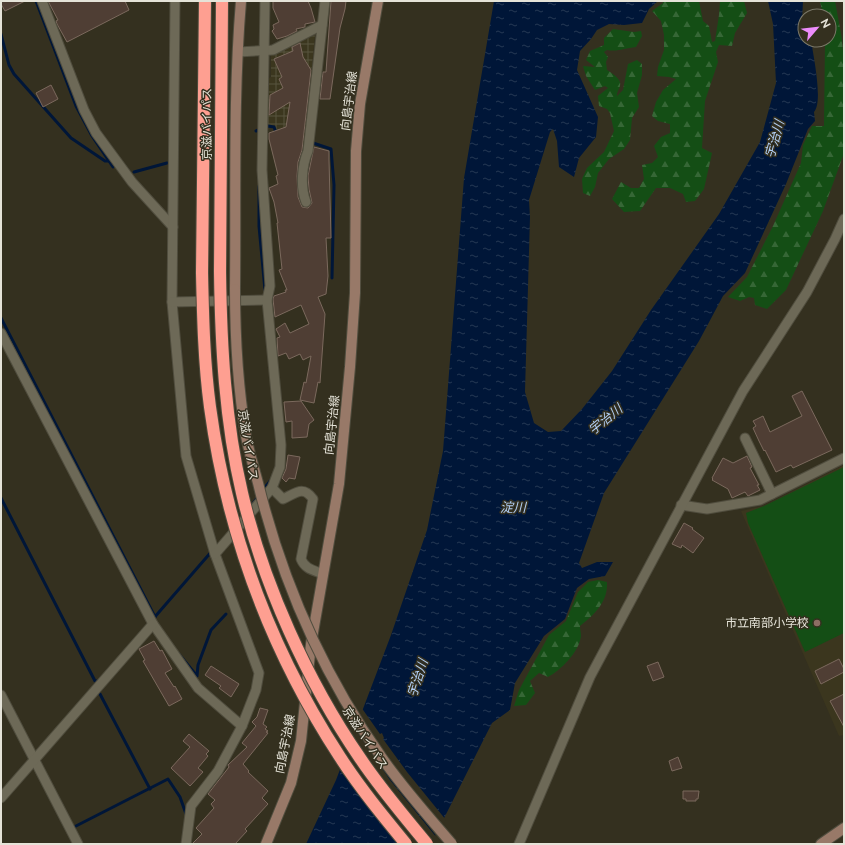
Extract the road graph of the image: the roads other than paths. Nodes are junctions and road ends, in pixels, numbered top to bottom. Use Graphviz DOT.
graph roads {
  1 [pos="42,1"];
  2 [pos="175,1"];
  3 [pos="205,1"];
  4 [pos="222,1"];
  5 [pos="234,1"];
  6 [pos="241,1"];
  7 [pos="265,1"];
  8 [pos="324,1"];
  9 [pos="378,1"];
  10 [pos="322,25"];
  11 [pos="238,39"];
  12 [pos="264,51"];
  13 [pos="238,52"];
  14 [pos="306,202"];
  15 [pos="844,220"];
  16 [pos="173,227"];
  17 [pos="267,300"];
  18 [pos="172,302"];
  19 [pos="1,333"];
  20 [pos="745,438"];
  21 [pos="844,458"];
  22 [pos="272,488"];
  23 [pos="772,494"];
  24 [pos="681,505"];
  25 [pos="215,554"];
  26 [pos="323,574"];
  27 [pos="153,624"];
  28 [pos="1,695"];
  29 [pos="242,726"];
  30 [pos="34,759"];
  31 [pos="1,798"];
  32 [pos="844,828"];
  33 [pos="78,844"];
  34 [pos="186,844"];
  35 [pos="266,844"];
  36 [pos="406,844"];
  37 [pos="427,844"];
  38 [pos="452,844"];
  39 [pos="519,844"];
  40 [pos="821,844"];
  1 -- 16 [label="street"];
  2 -- 16 [label="street"];
  3 -- 36 [label="highway, 京滋バイパス, bridge"];
  4 -- 37 [label="highway, 京滋バイパス, bridge"];
  5 -- 11 [label="street"];
  6 -- 11 [label="street"];
  7 -- 12 [label="street"];
  8 -- 10 [label="street"];
  9 -- 26 [label="street, 向島宇治線"];
  10 -- 12 [label="street"];
  10 -- 14 [label="street"];
  11 -- 13 [label="street"];
  12 -- 13 [label="street"];
  12 -- 17 [label="street"];
  13 -- 38 [label="street, bridge"];
  15 -- 24 [label="street"];
  16 -- 18 [label="street"];
  17 -- 18 [label="street"];
  17 -- 22 [label="street"];
  18 -- 25 [label="street"];
  19 -- 27 [label="street"];
  20 -- 23 [label="street"];
  21 -- 23 [label="street"];
  22 -- 25 [label="street"];
  22 -- 26 [label="street"];
  23 -- 24 [label="street"];
  24 -- 39 [label="street"];
  25 -- 29 [label="street"];
  26 -- 35 [label="street, 向島宇治線"];
  27 -- 29 [label="street"];
  27 -- 30 [label="street"];
  28 -- 30 [label="street"];
  29 -- 34 [label="street"];
  30 -- 31 [label="street"];
  30 -- 33 [label="street"];
  32 -- 40 [label="street"];
}
